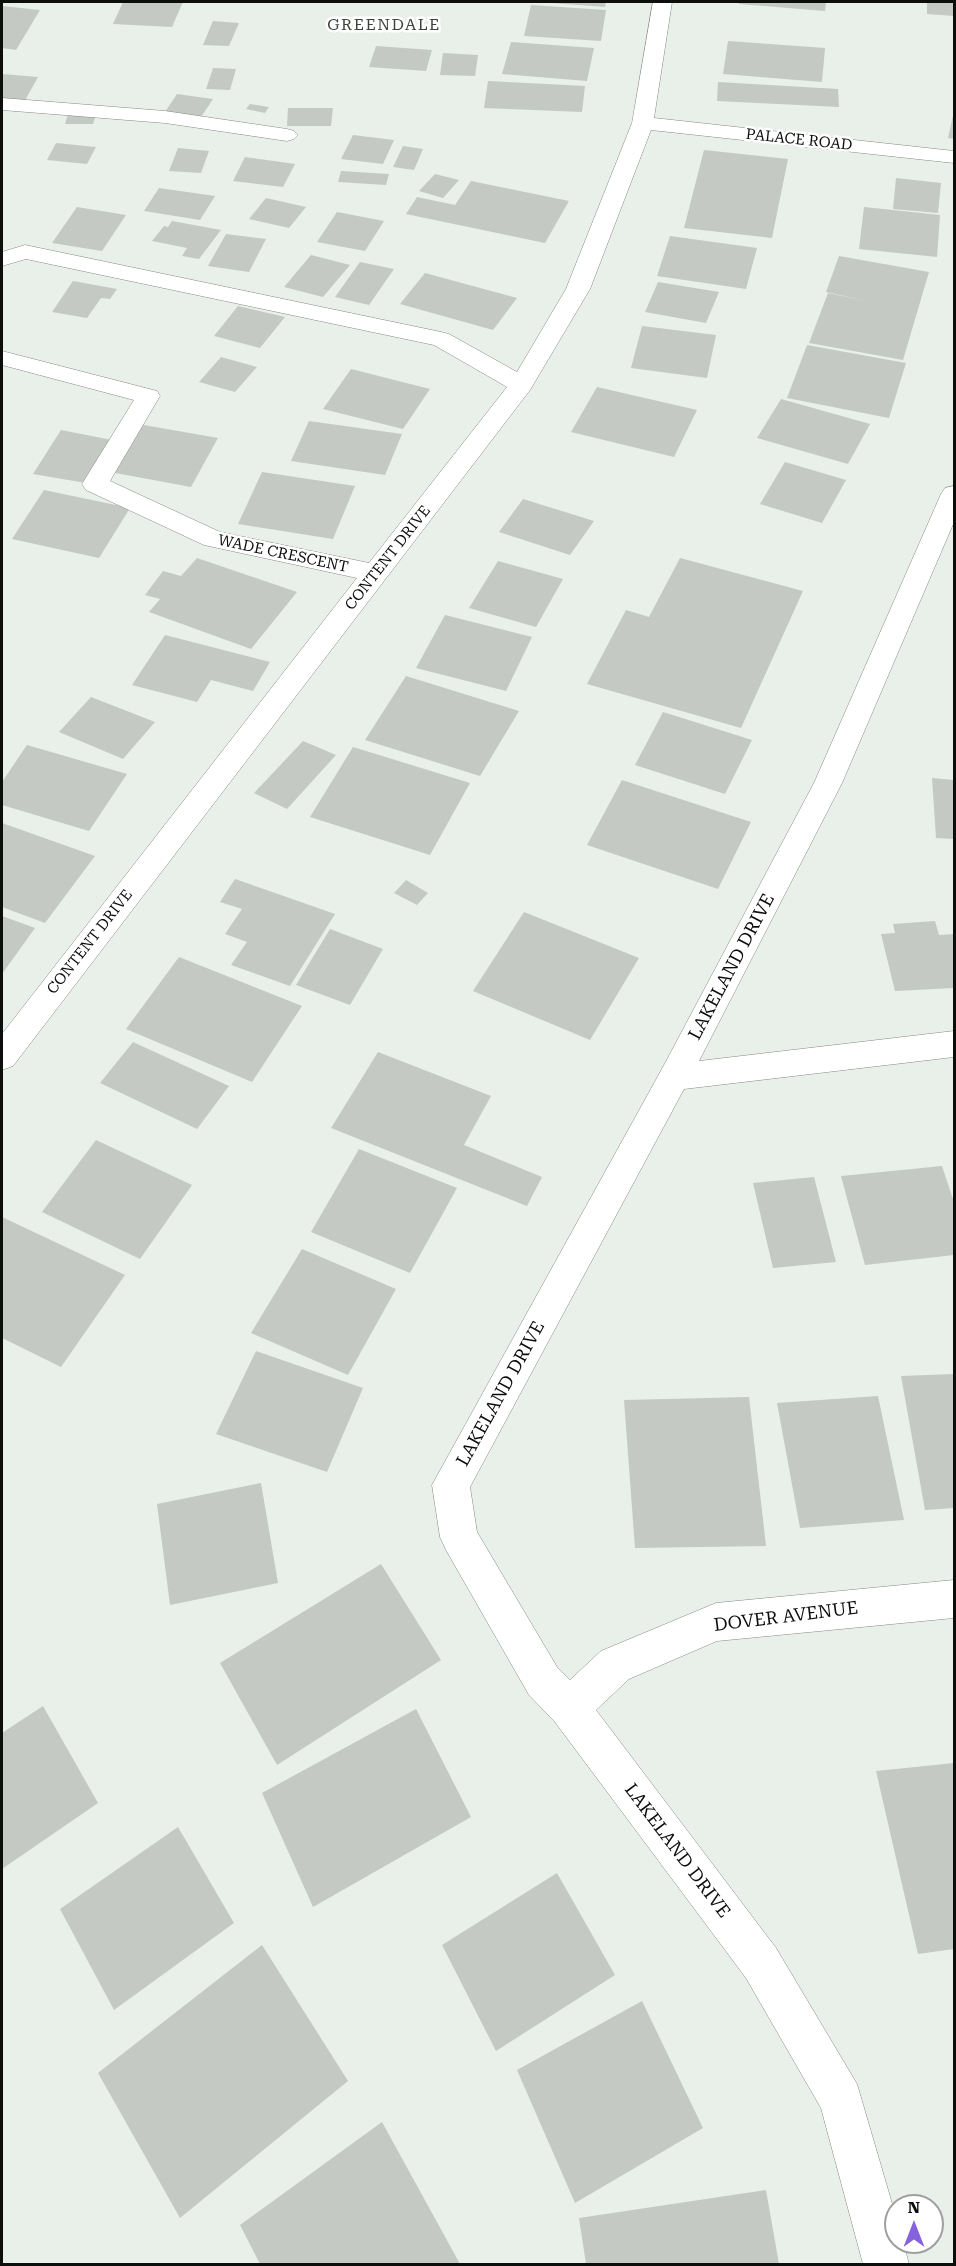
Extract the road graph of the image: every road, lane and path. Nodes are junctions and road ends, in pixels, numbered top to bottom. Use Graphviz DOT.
graph roads {
  1 [pos="662,2"];
  2 [pos="2,104"];
  3 [pos="643,123"];
  4 [pos="287,135"];
  5 [pos="954,157"];
  6 [pos="2,260"];
  7 [pos="2,358"];
  8 [pos="521,385"];
  9 [pos="954,494"];
  10 [pos="376,573"];
  11 [pos="954,1044"];
  12 [pos="2,1057"];
  13 [pos="674,1077"];
  14 [pos="954,1599"];
  15 [pos="569,1708"];
  16 [pos="886,2265"];
  1 -- 3 [label="street, CONTENT DRIVE"];
  2 -- 4 [label="street"];
  3 -- 5 [label="street, PALACE ROAD"];
  3 -- 8 [label="street, CONTENT DRIVE"];
  6 -- 8 [label="street"];
  7 -- 10 [label="street, WADE CRESCENT"];
  8 -- 10 [label="street, CONTENT DRIVE"];
  9 -- 13 [label="street, LAKELAND DRIVE"];
  10 -- 12 [label="street, CONTENT DRIVE"];
  11 -- 13 [label="street"];
  13 -- 15 [label="street, LAKELAND DRIVE"];
  14 -- 15 [label="street, DOVER AVENUE"];
  15 -- 16 [label="street, LAKELAND DRIVE"];
}
